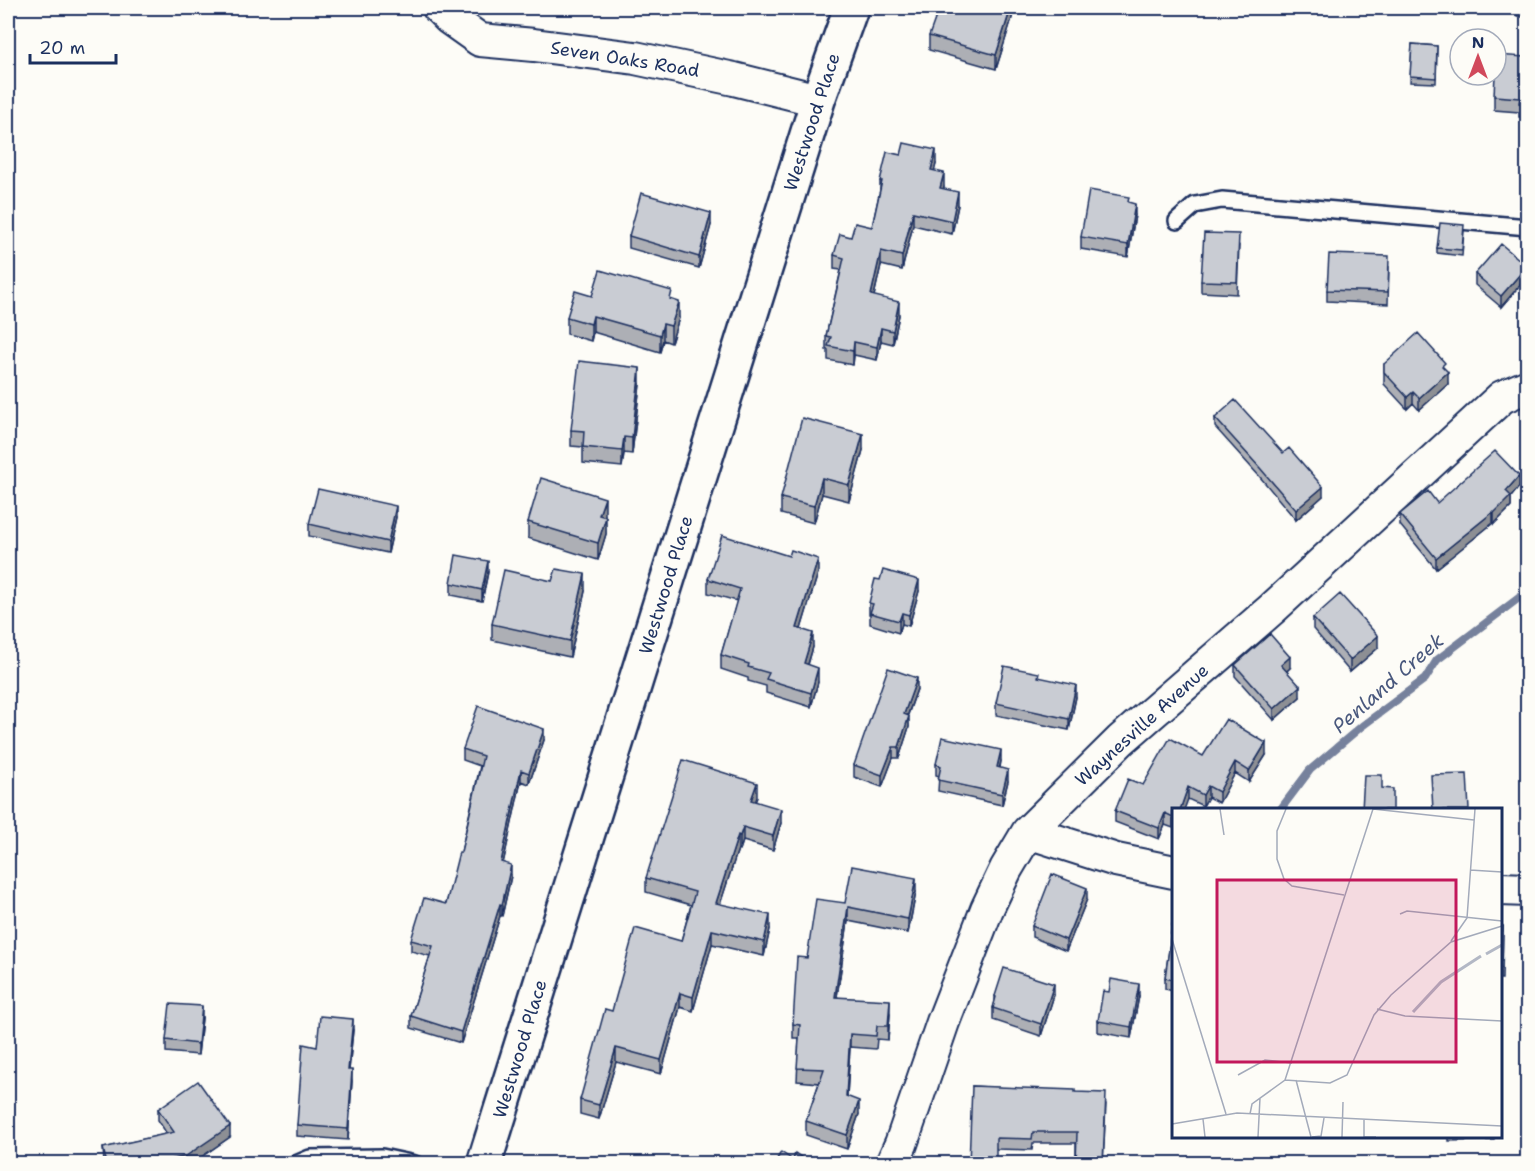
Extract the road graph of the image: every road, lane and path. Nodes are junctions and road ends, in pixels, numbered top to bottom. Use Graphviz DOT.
graph roads {
  1 [pos="439,8"];
  2 [pos="851,8"];
  3 [pos="818,100"];
  4 [pos="1177,221"];
  5 [pos="1527,227"];
  6 [pos="1527,364"];
  7 [pos="1515,392"];
  8 [pos="1028,832"];
  9 [pos="1172,872"];
  10 [pos="1502,889"];
  11 [pos="1527,890"];
  12 [pos="296,1164"];
  13 [pos="416,1164"];
  14 [pos="484,1164"];
  15 [pos="892,1164"];
  1 -- 3 [label="street, Seven Oaks Road"];
  2 -- 3 [label="street, Westwood Place"];
  3 -- 14 [label="street, Westwood Place"];
  4 -- 5 [label="lane"];
  6 -- 7 [label="street, Waynesville Avenue"];
  7 -- 8 [label="street, Waynesville Avenue"];
  8 -- 9 [label="street"];
  8 -- 15 [label="street, Waynesville Avenue"];
  10 -- 11 [label="street"];
  12 -- 13 [label="lane"];
}
